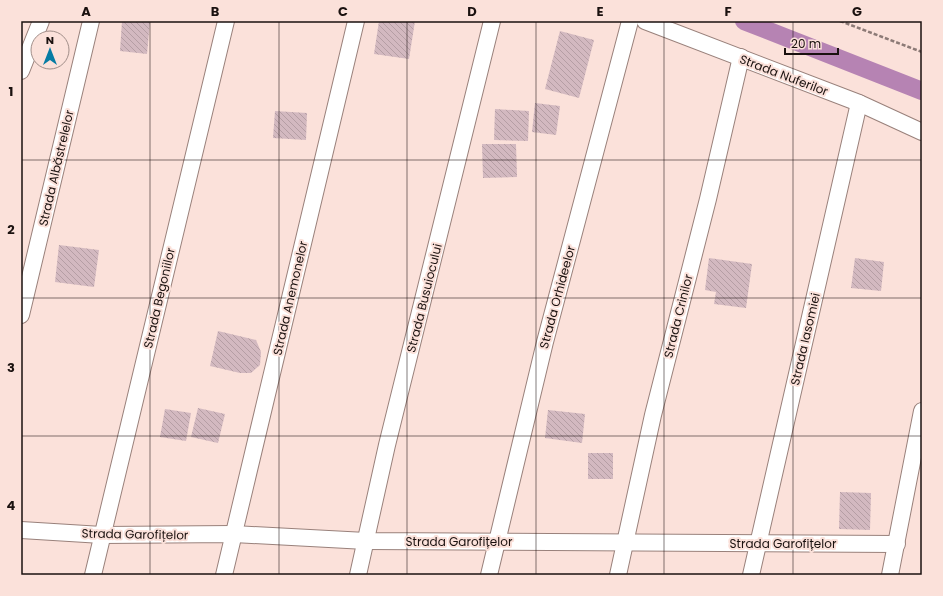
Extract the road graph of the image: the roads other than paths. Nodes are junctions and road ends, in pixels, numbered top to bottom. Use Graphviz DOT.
graph roads {
  1 [pos="41,21"];
  2 [pos="91,21"];
  3 [pos="226,21"];
  4 [pos="356,21"];
  5 [pos="492,21"];
  6 [pos="630,21"];
  7 [pos="645,21"];
  8 [pos="740,57"];
  9 [pos="21,70"];
  10 [pos="858,104"];
  11 [pos="922,132"];
  12 [pos="21,315"];
  13 [pos="922,411"];
  14 [pos="21,530"];
  15 [pos="234,534"];
  16 [pos="102,535"];
  17 [pos="498,540"];
  18 [pos="366,541"];
  19 [pos="626,542"];
  20 [pos="759,543"];
  21 [pos="897,544"];
  22 [pos="93,575"];
  23 [pos="224,575"];
  24 [pos="358,575"];
  25 [pos="489,575"];
  26 [pos="618,575"];
  27 [pos="751,575"];
  28 [pos="890,575"];
  1 -- 9 [label="street"];
  2 -- 12 [label="street, Strada Albăstrelelor"];
  3 -- 16 [label="street, Strada Begoniilor"];
  4 -- 15 [label="street, Strada Anemonelor"];
  5 -- 18 [label="street, Strada Busuiocului"];
  6 -- 17 [label="street, Strada Orhideelor"];
  7 -- 8 [label="street, Strada Nuferilor"];
  8 -- 10 [label="street, Strada Nuferilor"];
  8 -- 19 [label="street, Strada Crinilor"];
  10 -- 11 [label="street, Strada Nuferilor"];
  10 -- 20 [label="street, Strada Iasomiei"];
  13 -- 21 [label="street"];
  14 -- 16 [label="street, Strada Garofițelor"];
  15 -- 16 [label="street, Strada Garofițelor"];
  15 -- 18 [label="street, Strada Garofițelor"];
  15 -- 23 [label="street, Strada Anemonelor"];
  16 -- 22 [label="street, Strada Begoniilor"];
  17 -- 18 [label="street, Strada Garofițelor"];
  17 -- 19 [label="street, Strada Garofițelor"];
  17 -- 25 [label="street, Strada Orhideelor"];
  18 -- 24 [label="street, Strada Busuiocului"];
  19 -- 20 [label="street, Strada Garofițelor"];
  19 -- 26 [label="street, Strada Crinilor"];
  20 -- 21 [label="street, Strada Garofițelor"];
  20 -- 27 [label="street, Strada Iasomiei"];
  21 -- 28 [label="street"];
}
